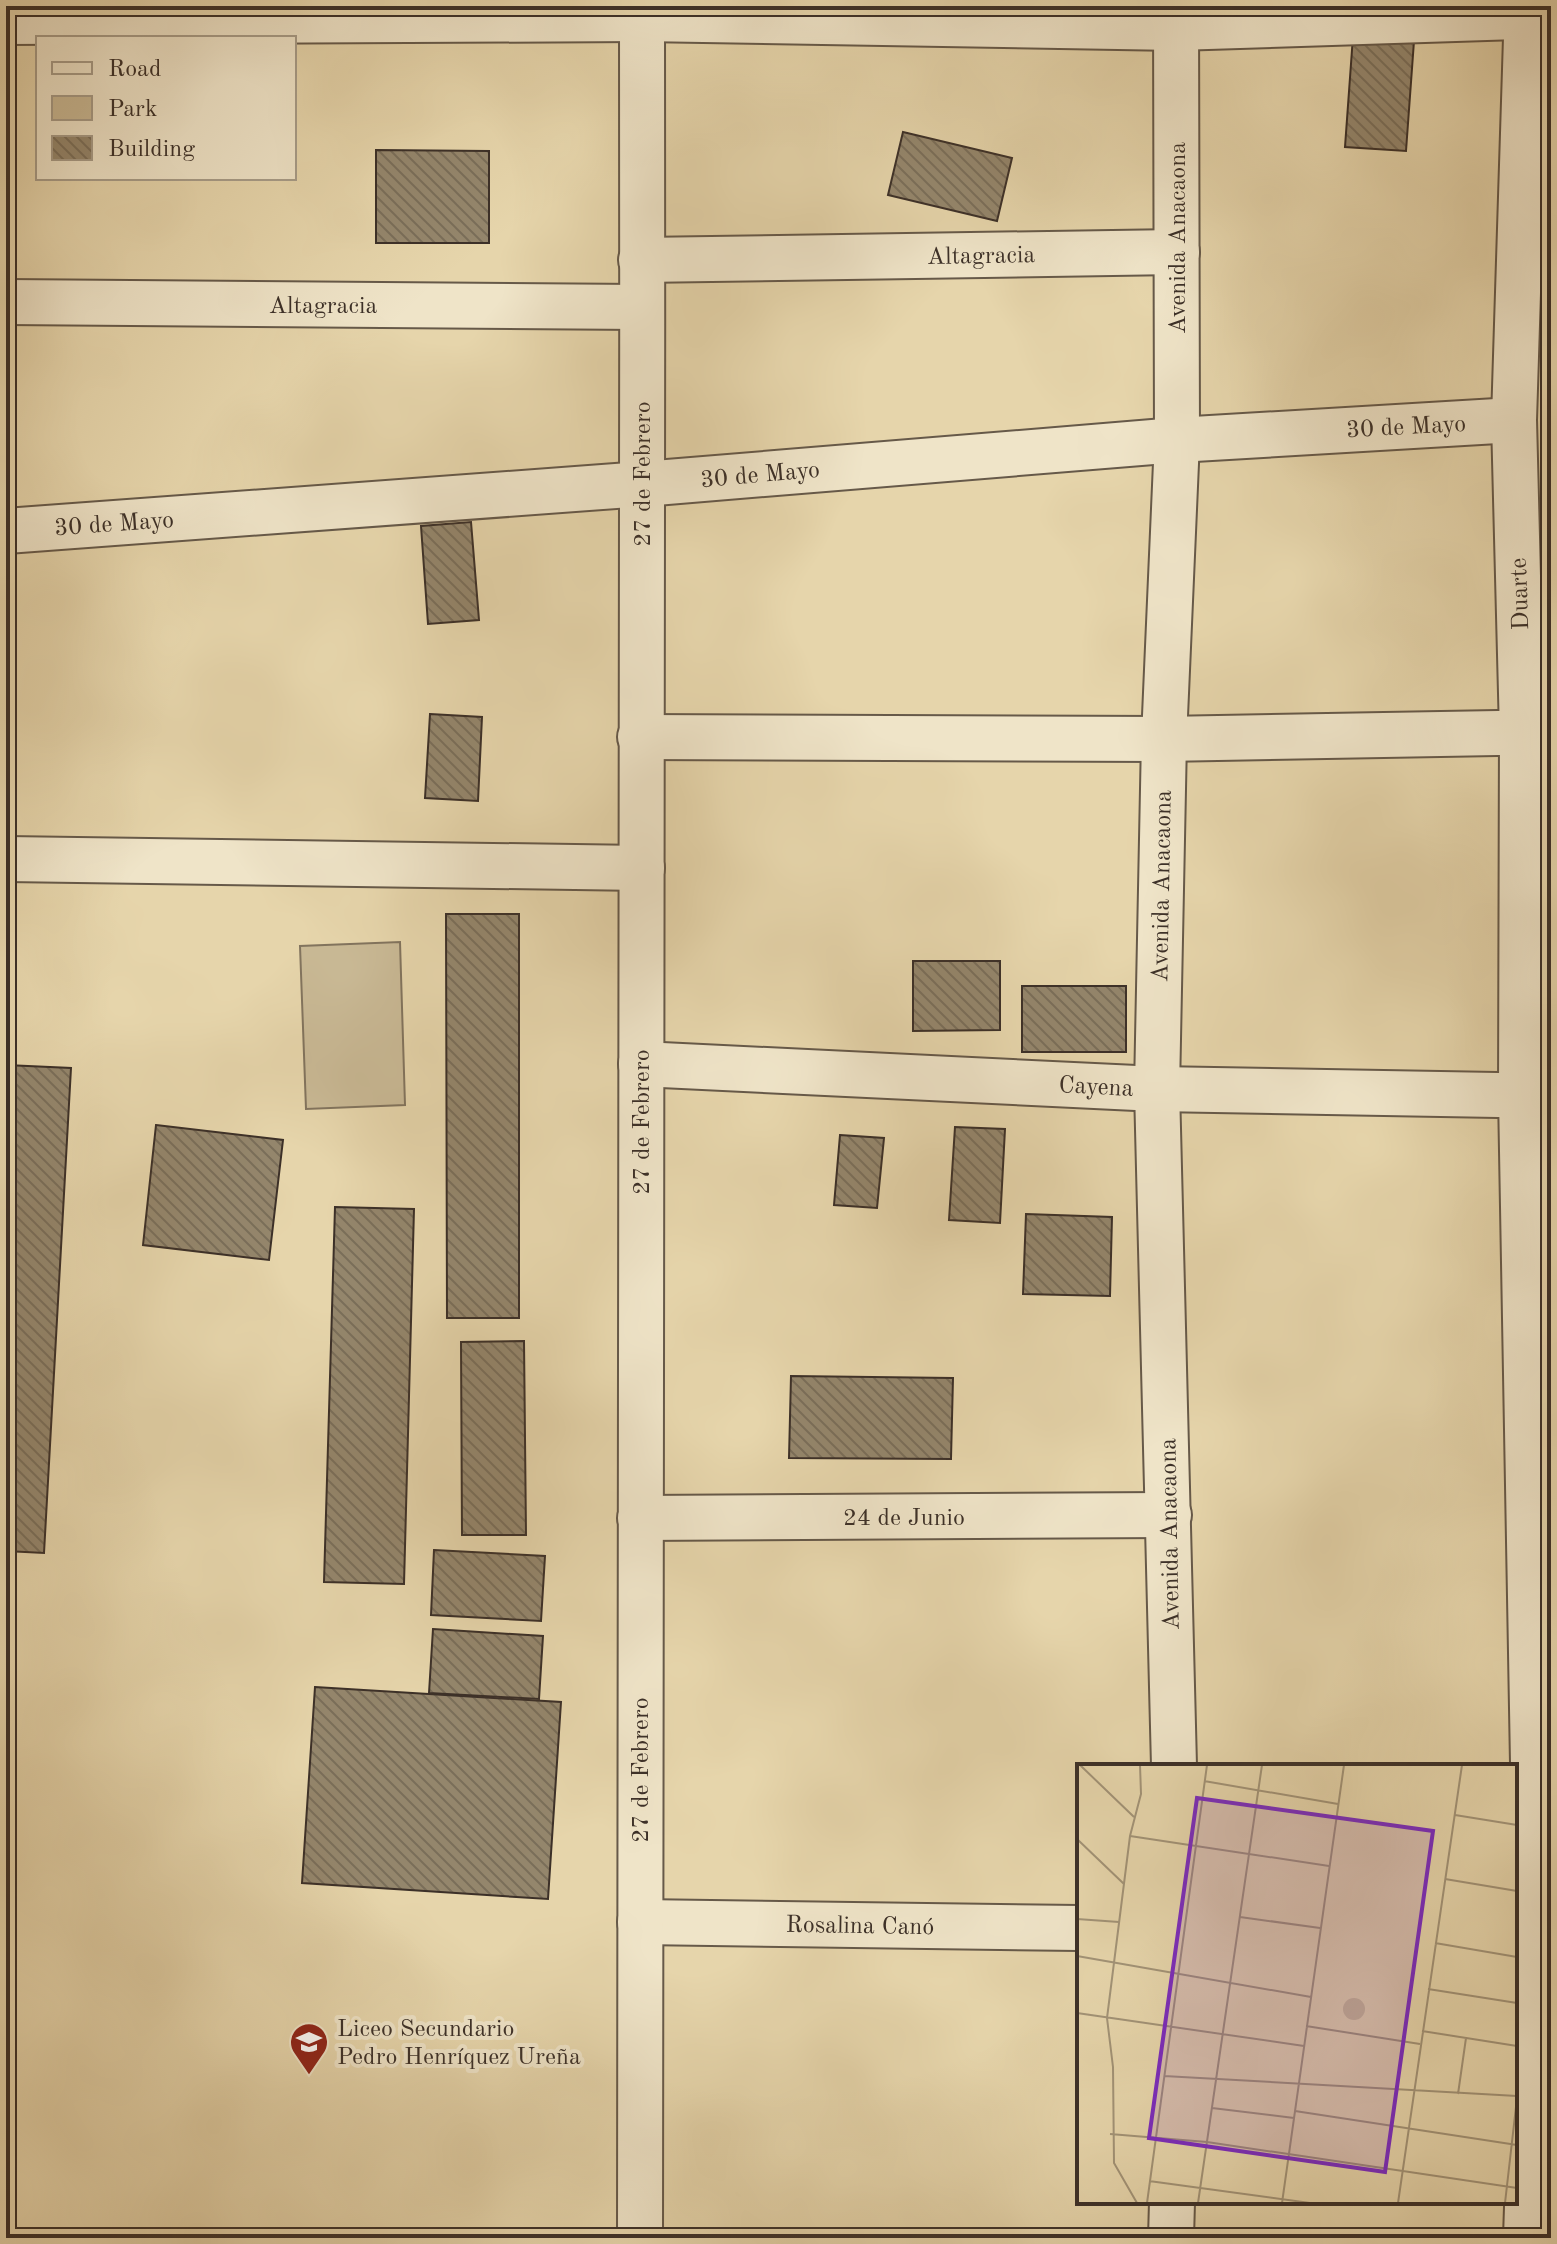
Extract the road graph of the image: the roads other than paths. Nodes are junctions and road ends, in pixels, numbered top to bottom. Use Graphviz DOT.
graph roads {
  1 [pos="642,12"];
  2 [pos="1535,14"];
  3 [pos="1176,17"];
  4 [pos="6,22"];
  5 [pos="1177,252"];
  6 [pos="641,260"];
  7 [pos="6,302"];
  8 [pos="641,307"];
  9 [pos="1514,420"];
  10 [pos="1177,440"];
  11 [pos="643,484"];
  12 [pos="6,531"];
  13 [pos="1537,732"];
  14 [pos="640,737"];
  15 [pos="1164,739"];
  16 [pos="6,859"];
  17 [pos="642,868"];
  18 [pos="641,1064"];
  19 [pos="1157,1089"];
  20 [pos="1536,1096"];
  21 [pos="1169,1515"];
  22 [pos="640,1518"];
  23 [pos="1174,1764"];
  24 [pos="640,1922"];
  25 [pos="1077,1928"];
  26 [pos="1534,1931"];
  27 [pos="1172,2204"];
  28 [pos="640,2238"];
  29 [pos="1171,2238"];
  30 [pos="1526,2238"];
  1 -- 3 [label="street"];
  1 -- 4 [label="street"];
  1 -- 6 [label="street, 27 de Febrero"];
  2 -- 3 [label="street"];
  2 -- 9 [label="street, Duarte"];
  3 -- 5 [label="street, Avenida Anacaona"];
  5 -- 6 [label="street, Altagracia"];
  5 -- 10 [label="street, Avenida Anacaona"];
  6 -- 8 [label="street, 27 de Febrero"];
  7 -- 8 [label="street, Altagracia"];
  8 -- 11 [label="street, 27 de Febrero"];
  9 -- 10 [label="street, 30 de Mayo"];
  9 -- 13 [label="street, Duarte"];
  10 -- 11 [label="street, 30 de Mayo"];
  10 -- 15 [label="street, Avenida Anacaona"];
  11 -- 12 [label="street, 30 de Mayo"];
  11 -- 14 [label="street, 27 de Febrero"];
  13 -- 15 [label="street"];
  13 -- 20 [label="street, Duarte"];
  14 -- 15 [label="street"];
  14 -- 17 [label="street, 27 de Febrero"];
  15 -- 19 [label="street, Avenida Anacaona"];
  16 -- 17 [label="street"];
  17 -- 18 [label="street, 27 de Febrero"];
  18 -- 19 [label="street, Cayena"];
  18 -- 22 [label="street, 27 de Febrero"];
  19 -- 20 [label="street, Cayena"];
  19 -- 21 [label="street, Avenida Anacaona"];
  20 -- 26 [label="street, Duarte"];
  21 -- 22 [label="street, 24 de Junio"];
  21 -- 23 [label="street, Avenida Anacaona"];
  22 -- 24 [label="street, 27 de Febrero"];
  24 -- 25 [label="street, Rosalina Canó"];
  24 -- 28 [label="street, 27 de Febrero"];
  26 -- 30 [label="street, Duarte"];
  27 -- 29 [label="street"];
}
